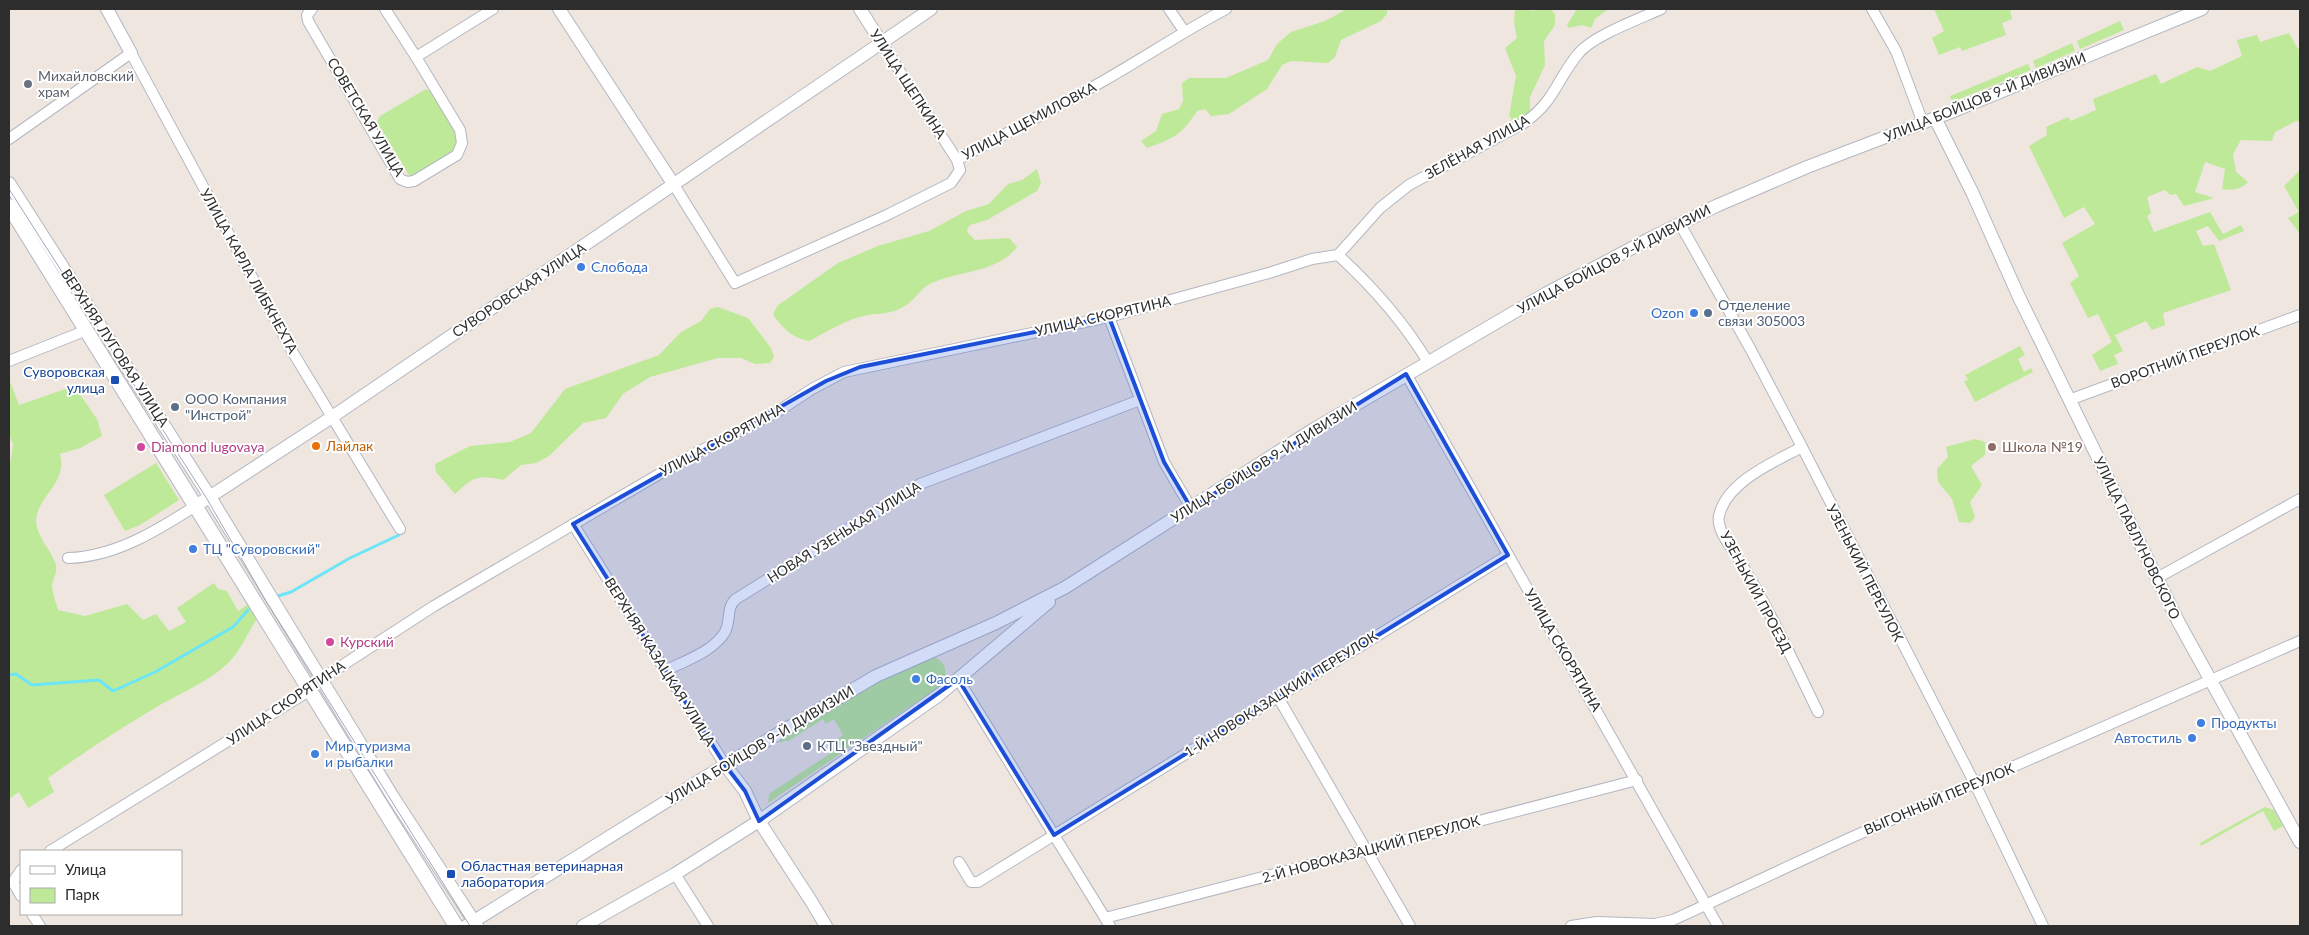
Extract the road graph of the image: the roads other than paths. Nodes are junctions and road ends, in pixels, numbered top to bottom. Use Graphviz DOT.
graph roads {
  1 [pos="107,9"];
  2 [pos="312,9"];
  3 [pos="385,9"];
  4 [pos="494,9"];
  5 [pos="559,9"];
  6 [pos="860,9"];
  7 [pos="930,9"];
  8 [pos="1169,9"];
  9 [pos="1226,9"];
  10 [pos="1661,9"];
  11 [pos="1872,9"];
  12 [pos="2202,9"];
  13 [pos="1184,31"];
  14 [pos="881,42"];
  15 [pos="131,54"];
  16 [pos="416,57"];
  17 [pos="1929,121"];
  18 [pos="9,139"];
  19 [pos="957,160"];
  20 [pos="9,183"];
  21 [pos="674,185"];
  22 [pos="9,206"];
  23 [pos="1680,224"];
  24 [pos="1338,255"];
  25 [pos="2300,315"];
  26 [pos="1109,317"];
  27 [pos="87,330"];
  28 [pos="9,362"];
  29 [pos="1428,362"];
  30 [pos="1406,374"];
  31 [pos="1140,400"];
  32 [pos="2069,400"];
  33 [pos="332,417"];
  34 [pos="1802,447"];
  35 [pos="210,497"];
  36 [pos="2300,499"];
  37 [pos="197,505"];
  38 [pos="1191,508"];
  39 [pos="573,524"];
  40 [pos="400,529"];
  41 [pos="1508,555"];
  42 [pos="68,558"];
  43 [pos="2157,578"];
  44 [pos="1066,587"];
  45 [pos="2300,641"];
  46 [pos="665,672"];
  47 [pos="320,679"];
  48 [pos="958,679"];
  49 [pos="2210,680"];
  50 [pos="309,691"];
  51 [pos="1278,697"];
  52 [pos="1818,712"];
  53 [pos="724,766"];
  54 [pos="1637,780"];
  55 [pos="1975,784"];
  56 [pos="759,822"];
  57 [pos="1054,835"];
  58 [pos="2300,842"];
  59 [pos="52,850"];
  60 [pos="1368,850"];
  61 [pos="959,862"];
  62 [pos="20,872"];
  63 [pos="674,874"];
  64 [pos="20,894"];
  65 [pos="1706,905"];
  66 [pos="33,915"];
  67 [pos="1107,922"];
  68 [pos="472,924"];
  69 [pos="40,926"];
  70 [pos="456,926"];
  71 [pos="583,926"];
  72 [pos="708,926"];
  73 [pos="826,926"];
  74 [pos="1410,926"];
  75 [pos="1571,926"];
  76 [pos="1718,926"];
  77 [pos="2043,926"];
  1 -- 15 [label="street, УЛИЦА КАРЛА ЛИБКНЕХТА"];
  2 -- 16 [label="street, СОВЕТСКАЯ УЛИЦА"];
  3 -- 16 [label="street, СОВЕТСКАЯ УЛИЦА"];
  4 -- 16 [label="street"];
  5 -- 21 [label="street"];
  6 -- 14 [label="street, УЛИЦА ЩЕПКИНА"];
  7 -- 14 [label="street, СУВОРОВСКАЯ УЛИЦА"];
  8 -- 13 [label="street"];
  9 -- 13 [label="street, УЛИЦА ЩЕМИЛОВКА"];
  10 -- 24 [label="street, ЗЕЛЁНАЯ УЛИЦА"];
  11 -- 17 [label="street, УЛИЦА ПАВЛУНОВСКОГО"];
  12 -- 17 [label="street, УЛИЦА БОЙЦОВ 9-Й ДИВИЗИИ"];
  13 -- 19 [label="street, УЛИЦА ЩЕМИЛОВКА"];
  14 -- 19 [label="street, УЛИЦА ЩЕПКИНА"];
  14 -- 21 [label="street, СУВОРОВСКАЯ УЛИЦА"];
  15 -- 18 [label="street"];
  15 -- 33 [label="street, УЛИЦА КАРЛА ЛИБКНЕХТА"];
  17 -- 23 [label="street, УЛИЦА БОЙЦОВ 9-Й ДИВИЗИИ"];
  17 -- 32 [label="street, УЛИЦА ПАВЛУНОВСКОГО"];
  19 -- 21 [label="street, УЛИЦА ЩЕМИЛОВКА"];
  20 -- 35 [label="street, ВЕРХНЯЯ ЛУГОВАЯ УЛИЦА"];
  21 -- 33 [label="street, СУВОРОВСКАЯ УЛИЦА"];
  22 -- 27 [label="main road, ВЕРХНЯЯ ЛУГОВАЯ УЛИЦА"];
  23 -- 29 [label="street, УЛИЦА БОЙЦОВ 9-Й ДИВИЗИИ"];
  23 -- 34 [label="street, УЗЕНЬКИЙ ПЕРЕУЛОК"];
  24 -- 26 [label="street, УЛИЦА СКОРЯТИНА"];
  24 -- 29 [label="street"];
  25 -- 32 [label="street, ВОРОТНИЙ ПЕРЕУЛОК"];
  26 -- 31 [label="street"];
  26 -- 39 [label="street, УЛИЦА СКОРЯТИНА"];
  27 -- 28 [label="street"];
  27 -- 37 [label="main road, ВЕРХНЯЯ ЛУГОВАЯ УЛИЦА"];
  29 -- 30 [label="street, УЛИЦА БОЙЦОВ 9-Й ДИВИЗИИ"];
  30 -- 38 [label="street, УЛИЦА БОЙЦОВ 9-Й ДИВИЗИИ"];
  30 -- 41 [label="street, УЛИЦА СКОРЯТИНА"];
  31 -- 38 [label="street"];
  31 -- 46 [label="street, НОВАЯ УЗЕНЬКАЯ УЛИЦА"];
  32 -- 43 [label="street, УЛИЦА ПАВЛУНОВСКОГО"];
  33 -- 35 [label="street, СУВОРОВСКАЯ УЛИЦА"];
  33 -- 40 [label="street, УЛИЦА КАРЛА ЛИБКНЕХТА"];
  34 -- 52 [label="street, УЗЕНЬКИЙ ПРОЕЗД"];
  34 -- 55 [label="street, УЗЕНЬКИЙ ПЕРЕУЛОК"];
  35 -- 37 [label="street, СУВОРОВСКАЯ УЛИЦА"];
  35 -- 47 [label="street, ВЕРХНЯЯ ЛУГОВАЯ УЛИЦА"];
  36 -- 43 [label="street"];
  37 -- 42 [label="street, СУВОРОВСКАЯ УЛИЦА"];
  37 -- 50 [label="main road, ВЕРХНЯЯ ЛУГОВАЯ УЛИЦА"];
  38 -- 44 [label="street, УЛИЦА БОЙЦОВ 9-Й ДИВИЗИИ"];
  39 -- 46 [label="street, ВЕРХНЯЯ КАЗАЦКАЯ УЛИЦА"];
  39 -- 47 [label="street, УЛИЦА СКОРЯТИНА"];
  41 -- 51 [label="street, 1-Й НОВОКАЗАЦКИЙ ПЕРЕУЛОК"];
  41 -- 54 [label="street, УЛИЦА СКОРЯТИНА"];
  43 -- 49 [label="street, УЛИЦА ПАВЛУНОВСКОГО"];
  44 -- 48 [label="street, УЛИЦА БОЙЦОВ 9-Й ДИВИЗИИ"];
  44 -- 53 [label="street, УЛИЦА БОЙЦОВ 9-Й ДИВИЗИИ"];
  45 -- 49 [label="street, ВЫГОННЫЙ ПЕРЕУЛОК"];
  46 -- 53 [label="street, ВЕРХНЯЯ КАЗАЦКАЯ УЛИЦА"];
  47 -- 50 [label="street, УЛИЦА СКОРЯТИНА"];
  47 -- 68 [label="street, ВЕРХНЯЯ ЛУГОВАЯ УЛИЦА"];
  48 -- 56 [label="street, УЛИЦА БОЙЦОВ 9-Й ДИВИЗИИ"];
  48 -- 57 [label="street"];
  49 -- 55 [label="street, ВЫГОННЫЙ ПЕРЕУЛОК"];
  49 -- 58 [label="street, УЛИЦА ПАВЛУНОВСКОГО"];
  50 -- 59 [label="street, УЛИЦА СКОРЯТИНА"];
  50 -- 70 [label="main road, ВЕРХНЯЯ ЛУГОВАЯ УЛИЦА"];
  51 -- 57 [label="street, 1-Й НОВОКАЗАЦКИЙ ПЕРЕУЛОК"];
  51 -- 60 [label="street"];
  53 -- 56 [label="street, ВЕРХНЯЯ КАЗАЦКАЯ УЛИЦА"];
  53 -- 68 [label="street, УЛИЦА БОЙЦОВ 9-Й ДИВИЗИИ"];
  54 -- 60 [label="street, 2-Й НОВОКАЗАЦКИЙ ПЕРЕУЛОК"];
  54 -- 65 [label="street, УЛИЦА СКОРЯТИНА"];
  55 -- 65 [label="street, ВЫГОННЫЙ ПЕРЕУЛОК"];
  55 -- 77 [label="street, УЗЕНЬКИЙ ПЕРЕУЛОК"];
  56 -- 63 [label="street, УЛИЦА БОЙЦОВ 9-Й ДИВИЗИИ"];
  56 -- 73 [label="street, ВЕРХНЯЯ КАЗАЦКАЯ УЛИЦА"];
  57 -- 61 [label="street, 1-Й НОВОКАЗАЦКИЙ ПЕРЕУЛОК"];
  57 -- 67 [label="street"];
  60 -- 67 [label="street, 2-Й НОВОКАЗАЦКИЙ ПЕРЕУЛОК"];
  60 -- 74 [label="street"];
  62 -- 64 [label="street"];
  63 -- 71 [label="street, УЛИЦА БОЙЦОВ 9-Й ДИВИЗИИ"];
  63 -- 72 [label="street"];
  65 -- 75 [label="street, ВЫГОННЫЙ ПЕРЕУЛОК"];
  65 -- 76 [label="street, УЛИЦА СКОРЯТИНА"];
  66 -- 69 [label="street"];
}
